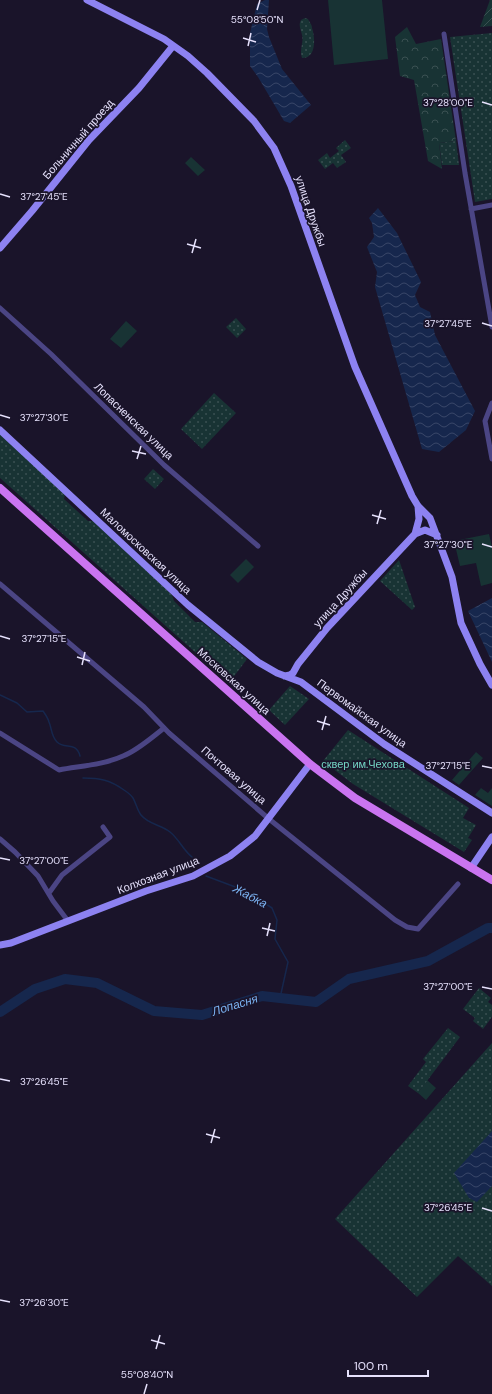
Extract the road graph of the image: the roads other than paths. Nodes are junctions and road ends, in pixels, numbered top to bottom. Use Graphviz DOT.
graph roads {
  1 [pos="87,0"];
  2 [pos="444,34"];
  3 [pos="173,46"];
  4 [pos="492,205"];
  5 [pos="471,209"];
  6 [pos="0,248"];
  7 [pos="0,308"];
  8 [pos="492,327"];
  9 [pos="492,403"];
  10 [pos="0,430"];
  11 [pos="492,459"];
  12 [pos="0,488"];
  13 [pos="418,506"];
  14 [pos="415,534"];
  15 [pos="437,536"];
  16 [pos="258,546"];
  17 [pos="0,584"];
  18 [pos="296,668"];
  19 [pos="285,676"];
  20 [pos="301,682"];
  21 [pos="492,685"];
  22 [pos="164,728"];
  23 [pos="0,733"];
  24 [pos="310,764"];
  25 [pos="492,813"];
  26 [pos="269,819"];
  27 [pos="103,827"];
  28 [pos="492,836"];
  29 [pos="0,839"];
  30 [pos="471,868"];
  31 [pos="492,880"];
  32 [pos="458,884"];
  33 [pos="49,893"];
  34 [pos="68,921"];
  35 [pos="0,944"];
  1 -- 3 [label="street, улица Дружбы"];
  2 -- 5 [label="street"];
  3 -- 6 [label="street, Больничный проезд"];
  3 -- 13 [label="street, улица Дружбы"];
  4 -- 5 [label="street"];
  5 -- 8 [label="street"];
  7 -- 16 [label="street, Лопасненская улица"];
  9 -- 11 [label="street"];
  10 -- 19 [label="street, Маломосковская улица"];
  12 -- 24 [label="main road, Московская улица"];
  13 -- 14 [label="street, улица Дружбы"];
  13 -- 15 [label="street, улица Дружбы"];
  14 -- 15 [label="street"];
  14 -- 18 [label="street, улица Дружбы"];
  15 -- 21 [label="street, улица Дружбы"];
  17 -- 22 [label="street, Почтовая улица"];
  18 -- 19 [label="street, улица Дружбы"];
  18 -- 20 [label="street"];
  19 -- 20 [label="street"];
  20 -- 25 [label="street, Первомайская улица"];
  22 -- 23 [label="street"];
  22 -- 26 [label="street, Почтовая улица"];
  24 -- 26 [label="street, Колхозная улица"];
  24 -- 30 [label="main road, Московская улица"];
  26 -- 32 [label="street, Почтовая улица"];
  26 -- 34 [label="street, Колхозная улица"];
  27 -- 33 [label="street"];
  28 -- 30 [label="street"];
  29 -- 33 [label="street"];
  30 -- 31 [label="main road, Московская улица"];
  33 -- 34 [label="street"];
  34 -- 35 [label="street, Колхозная улица"];
}
